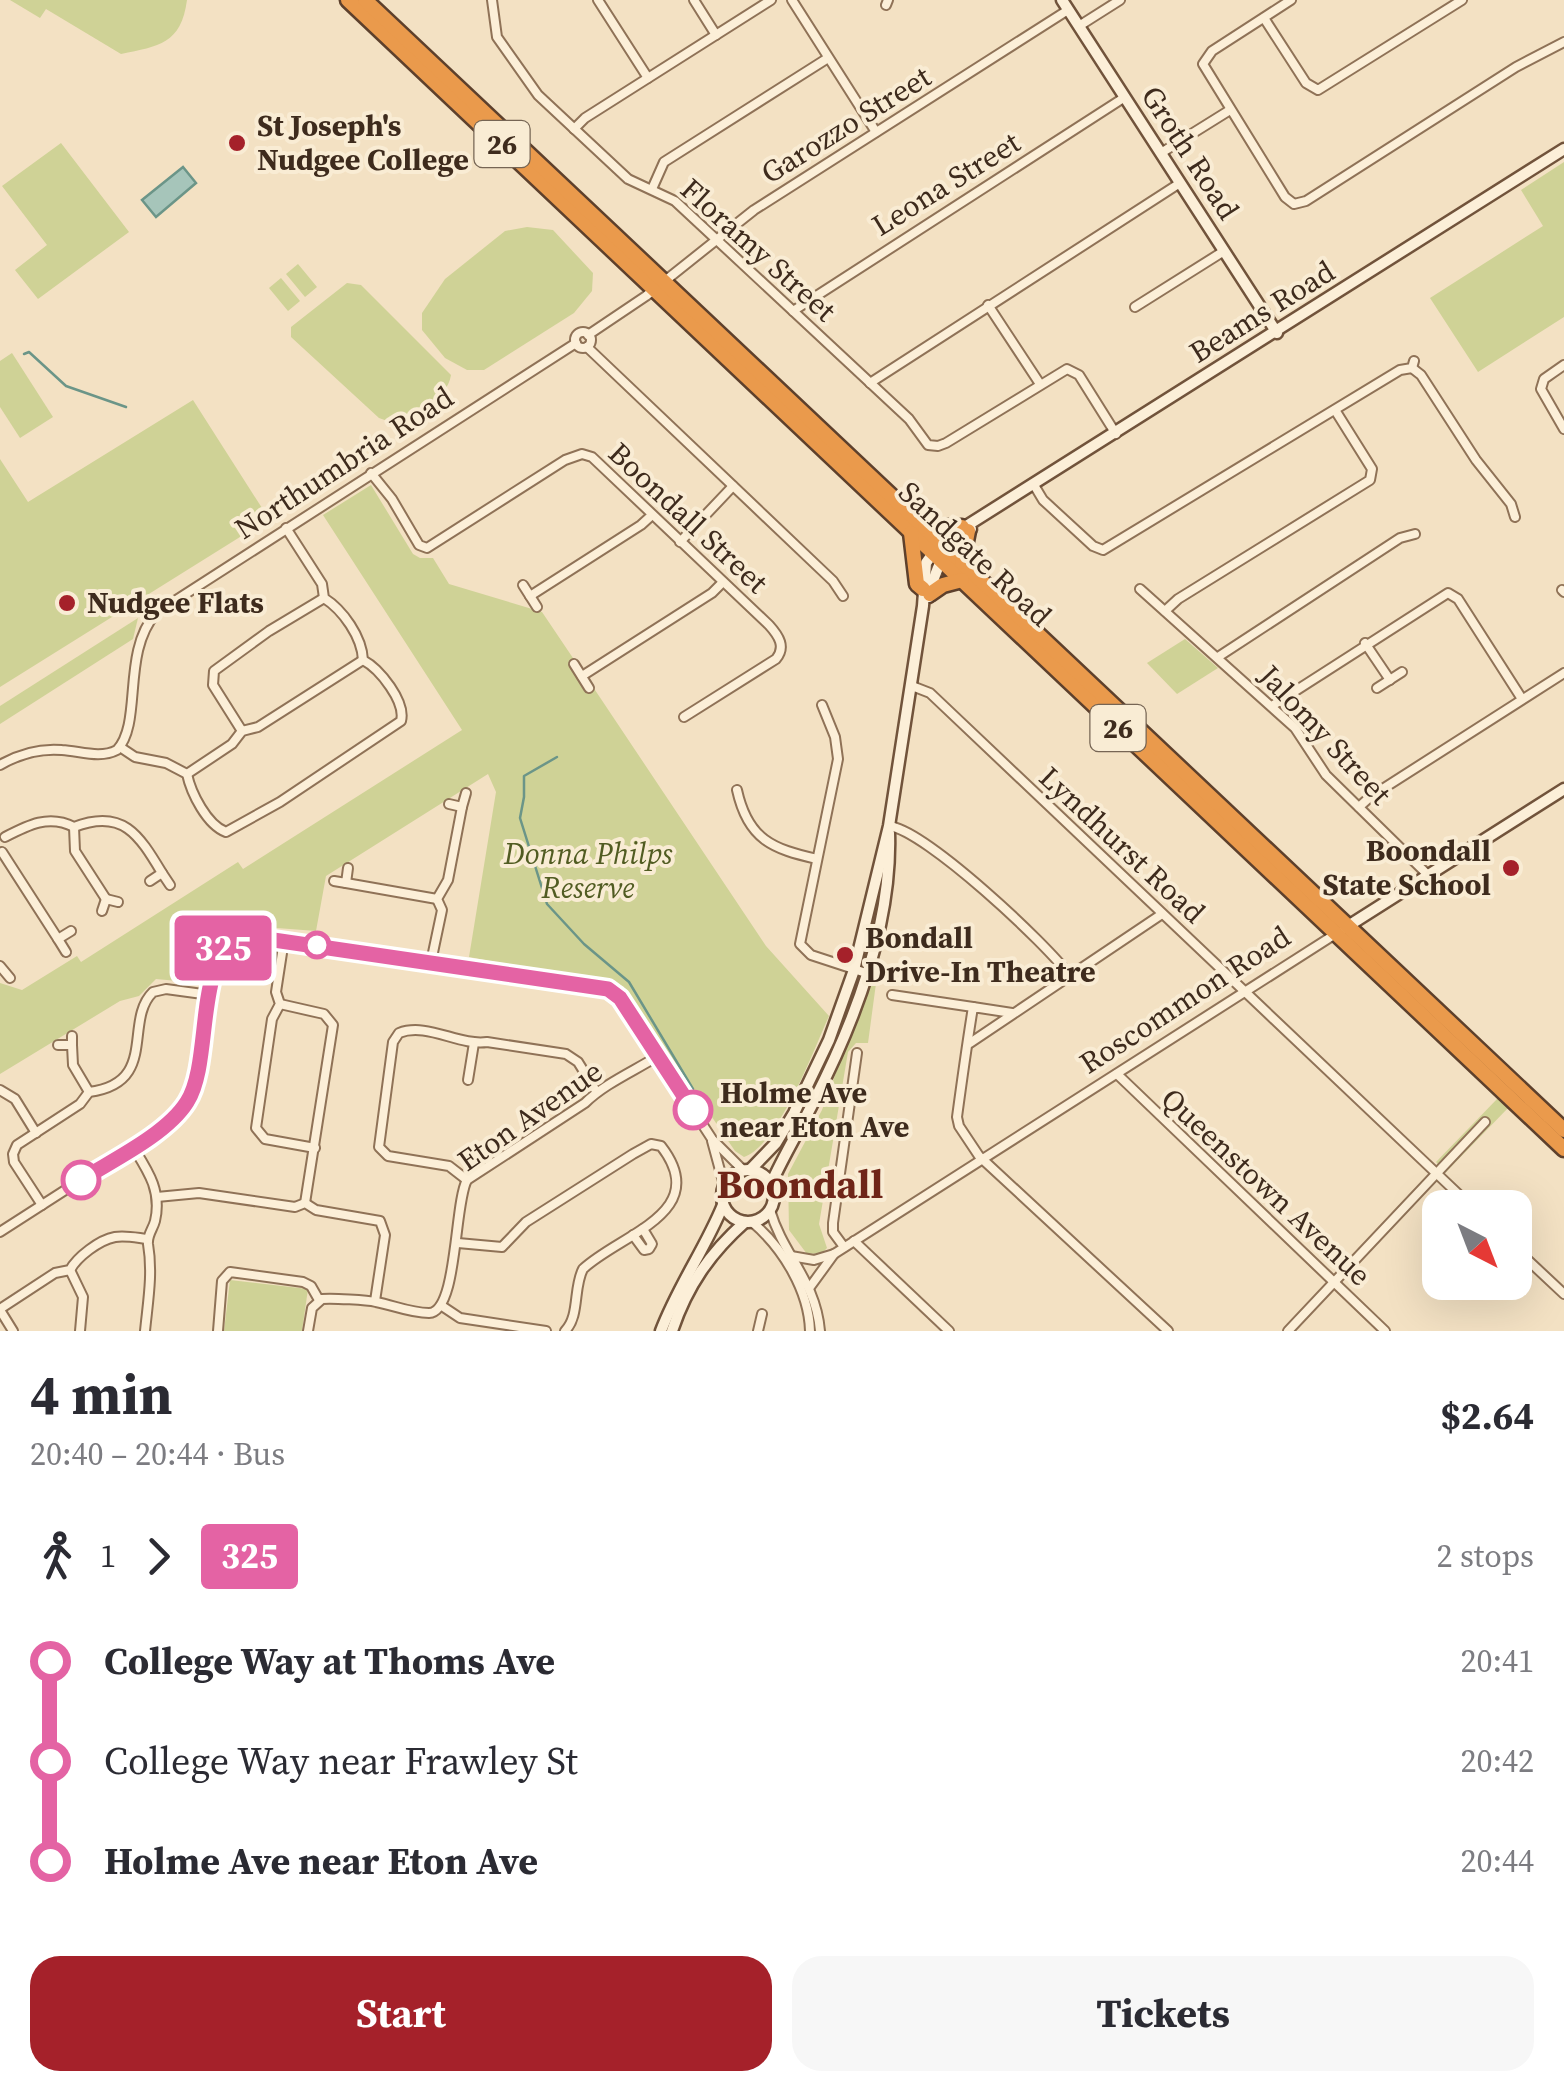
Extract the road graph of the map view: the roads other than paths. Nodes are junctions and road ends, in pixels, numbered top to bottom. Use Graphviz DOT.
graph roads {
  1 [pos="348,0"];
  2 [pos="364,0"];
  3 [pos="492,0"];
  4 [pos="598,0"];
  5 [pos="694,0"];
  6 [pos="771,0"];
  7 [pos="792,0"];
  8 [pos="1120,0"];
  9 [pos="1292,0"];
  10 [pos="1462,0"];
  11 [pos="1065,5"];
  12 [pos="1264,18"];
  13 [pos="1079,26"];
  14 [pos="716,35"];
  15 [pos="1564,42"];
  16 [pos="828,58"];
  17 [pos="648,78"];
  18 [pos="1125,97"];
  19 [pos="1230,110"];
  20 [pos="574,129"];
  21 [pos="876,132"];
  22 [pos="1564,149"];
  23 [pos="1161,153"];
  24 [pos="1180,183"];
  25 [pos="652,188"];
  26 [pos="716,238"];
  27 [pos="1224,251"];
  28 [pos="660,285"];
  29 [pos="988,305"];
  30 [pos="1135,307"];
  31 [pos="793,311"];
  32 [pos="1277,332"];
  33 [pos="588,335"];
  34 [pos="576,343"];
  35 [pos="587,346"];
  36 [pos="1564,365"];
  37 [pos="870,383"];
  38 [pos="1040,384"];
  39 [pos="1335,410"];
  40 [pos="1564,429"];
  41 [pos="1116,434"];
  42 [pos="371,473"];
  43 [pos="733,486"];
  44 [pos="1034,486"];
  45 [pos="652,514"];
  46 [pos="1515,517"];
  47 [pos="286,528"];
  48 [pos="965,529"];
  49 [pos="918,530"];
  50 [pos="1415,534"];
  51 [pos="680,542"];
  52 [pos="940,550"];
  53 [pos="962,562"];
  54 [pos="962,580"];
  55 [pos="723,582"];
  56 [pos="523,585"];
  57 [pos="1140,589"];
  58 [pos="530,596"];
  59 [pos="843,596"];
  60 [pos="925,596"];
  61 [pos="324,598"];
  62 [pos="537,607"];
  63 [pos="1165,611"];
  64 [pos="1366,644"];
  65 [pos="1218,657"];
  66 [pos="364,660"];
  67 [pos="574,664"];
  68 [pos="1402,672"];
  69 [pos="1564,673"];
  70 [pos="582,676"];
  71 [pos="1390,680"];
  72 [pos="912,686"];
  73 [pos="589,688"];
  74 [pos="1377,688"];
  75 [pos="1522,699"];
  76 [pos="822,704"];
  77 [pos="1272,706"];
  78 [pos="684,717"];
  79 [pos="242,730"];
  80 [pos="120,747"];
  81 [pos="0,765"];
  82 [pos="187,774"];
  83 [pos="1564,789"];
  84 [pos="737,790"];
  85 [pos="466,793"];
  86 [pos="449,804"];
  87 [pos="462,807"];
  88 [pos="1360,807"];
  89 [pos="889,826"];
  90 [pos="74,827"];
  91 [pos="2,835"];
  92 [pos="1,853"];
  93 [pos="818,858"];
  94 [pos="348,868"];
  95 [pos="162,874"];
  96 [pos="1428,875"];
  97 [pos="150,881"];
  98 [pos="334,881"];
  99 [pos="346,883"];
  100 [pos="170,884"];
  101 [pos="437,899"];
  102 [pos="106,900"];
  103 [pos="118,902"];
  104 [pos="102,911"];
  105 [pos="1162,914"];
  106 [pos="1343,929"];
  107 [pos="71,932"];
  108 [pos="58,939"];
  109 [pos="284,940"];
  110 [pos="66,952"];
  111 [pos="432,962"];
  112 [pos="0,965"];
  113 [pos="860,971"];
  114 [pos="1070,976"];
  115 [pos="10,978"];
  116 [pos="1245,992"];
  117 [pos="892,995"];
  118 [pos="210,996"];
  119 [pos="280,1004"];
  120 [pos="972,1007"];
  121 [pos="1012,1013"];
  122 [pos="474,1044"];
  123 [pos="970,1044"];
  124 [pos="58,1045"];
  125 [pos="858,1054"];
  126 [pos="658,1056"];
  127 [pos="1116,1074"];
  128 [pos="468,1080"];
  129 [pos="1,1085"];
  130 [pos="596,1091"];
  131 [pos="89,1092"];
  132 [pos="1485,1122"];
  133 [pos="1564,1130"];
  134 [pos="36,1132"];
  135 [pos="712,1139"];
  136 [pos="133,1147"];
  137 [pos="315,1148"];
  138 [pos="1564,1148"];
  139 [pos="983,1158"];
  140 [pos="746,1170"];
  141 [pos="1437,1174"];
  142 [pos="467,1180"];
  143 [pos="771,1184"];
  144 [pos="724,1185"];
  145 [pos="1453,1190"];
  146 [pos="157,1196"];
  147 [pos="304,1202"];
  148 [pos="42,1205"];
  149 [pos="723,1205"];
  150 [pos="770,1210"];
  151 [pos="749,1222"];
  152 [pos="643,1228"];
  153 [pos="0,1232"];
  154 [pos="633,1235"];
  155 [pos="148,1239"];
  156 [pos="854,1241"];
  157 [pos="458,1243"];
  158 [pos="844,1248"];
  159 [pos="834,1254"];
  160 [pos="792,1256"];
  161 [pos="1532,1264"];
  162 [pos="70,1270"];
  163 [pos="1334,1283"];
  164 [pos="810,1287"];
  165 [pos="1564,1294"];
  166 [pos="319,1300"];
  167 [pos="375,1301"];
  168 [pos="442,1306"];
  169 [pos="0,1310"];
  170 [pos="762,1314"];
  171 [pos="13,1331"];
  172 [pos="80,1331"];
  173 [pos="145,1331"];
  174 [pos="218,1331"];
  175 [pos="308,1331"];
  176 [pos="546,1331"];
  177 [pos="565,1331"];
  178 [pos="662,1331"];
  179 [pos="672,1331"];
  180 [pos="758,1331"];
  181 [pos="810,1331"];
  182 [pos="820,1331"];
  183 [pos="950,1331"];
  184 [pos="1168,1331"];
  185 [pos="1288,1331"];
  186 [pos="1385,1331"];
  1 -- 28 [label="highway, Sandgate Road / 26"];
  2 -- 28 [label="highway, Sandgate Road / 26"];
  3 -- 20 [label="street, Floramy Street"];
  4 -- 17 [label="street"];
  5 -- 14 [label="street"];
  6 -- 14 [label="street"];
  7 -- 16 [label="street"];
  8 -- 13 [label="street"];
  9 -- 12 [label="street"];
  10 -- 12 [label="street"];
  11 -- 13 [label="main road, Groth Road"];
  11 -- 21 [label="street, Garozzo Street"];
  12 -- 19 [label="street"];
  13 -- 18 [label="main road, Groth Road"];
  14 -- 17 [label="street"];
  15 -- 19 [label="street"];
  16 -- 21 [label="street"];
  16 -- 25 [label="street"];
  17 -- 20 [label="street"];
  18 -- 23 [label="main road, Groth Road"];
  18 -- 31 [label="street, Leona Street"];
  19 -- 23 [label="street"];
  20 -- 25 [label="street, Floramy Street"];
  21 -- 26 [label="street, Garozzo Street"];
  22 -- 32 [label="main road, Beams Road"];
  23 -- 24 [label="main road, Groth Road"];
  24 -- 27 [label="main road, Groth Road"];
  24 -- 29 [label="street"];
  25 -- 26 [label="street, Floramy Street"];
  26 -- 28 [label="street, Garozzo Street"];
  26 -- 31 [label="street, Floramy Street"];
  27 -- 30 [label="street"];
  27 -- 32 [label="main road, Groth Road"];
  28 -- 33 [label="street"];
  28 -- 49 [label="highway, Sandgate Road / 26"];
  29 -- 37 [label="street"];
  29 -- 38 [label="street"];
  31 -- 37 [label="street, Floramy Street"];
  32 -- 41 [label="main road, Beams Road"];
  33 -- 34 [label="street"];
  33 -- 35 [label="street"];
  34 -- 35 [label="street"];
  34 -- 42 [label="street, Northumbria Road"];
  35 -- 43 [label="street"];
  36 -- 40 [label="street"];
  37 -- 38 [label="street, Floramy Street"];
  38 -- 41 [label="street"];
  39 -- 44 [label="street"];
  39 -- 46 [label="street"];
  39 -- 63 [label="street"];
  41 -- 44 [label="main road, Beams Road"];
  42 -- 45 [label="street, Boondall Street"];
  42 -- 47 [label="street, Northumbria Road"];
  43 -- 51 [label="street"];
  43 -- 59 [label="street"];
  44 -- 48 [label="main road, Beams Road"];
  45 -- 51 [label="street, Boondall Street"];
  45 -- 58 [label="street"];
  47 -- 61 [label="street"];
  47 -- 80 [label="street, Northumbria Road"];
  48 -- 49 [label="highway"];
  48 -- 52 [label="main road, Beams Road"];
  48 -- 53 [label="highway"];
  49 -- 52 [label="highway, Sandgate Road / 26"];
  49 -- 60 [label="highway"];
  50 -- 65 [label="street"];
  51 -- 55 [label="street, Boondall Street"];
  52 -- 53 [label="highway, Sandgate Road / 26"];
  52 -- 54 [label="highway, Sandgate Road / 26"];
  52 -- 60 [label="main road"];
  53 -- 106 [label="highway, Sandgate Road / 26"];
  54 -- 60 [label="highway"];
  54 -- 106 [label="highway, Sandgate Road / 26"];
  55 -- 70 [label="street"];
  55 -- 78 [label="street, Boondall Street"];
  56 -- 58 [label="street"];
  57 -- 63 [label="street, Jalomy Street"];
  58 -- 62 [label="street"];
  60 -- 72 [label="main road"];
  61 -- 66 [label="street"];
  61 -- 79 [label="street"];
  63 -- 65 [label="street, Jalomy Street"];
  64 -- 71 [label="street"];
  64 -- 75 [label="street"];
  64 -- 77 [label="street"];
  65 -- 77 [label="street, Jalomy Street"];
  66 -- 79 [label="street"];
  66 -- 82 [label="street"];
  67 -- 70 [label="street"];
  68 -- 71 [label="street"];
  69 -- 75 [label="street"];
  70 -- 73 [label="street"];
  71 -- 74 [label="street"];
  72 -- 89 [label="main road"];
  72 -- 105 [label="street, Lyndhurst Road"];
  75 -- 88 [label="street"];
  76 -- 93 [label="street"];
  77 -- 88 [label="street, Jalomy Street"];
  79 -- 82 [label="street"];
  80 -- 81 [label="street"];
  80 -- 82 [label="street"];
  83 -- 96 [label="main road, Roscommon Road"];
  84 -- 93 [label="street"];
  85 -- 87 [label="street"];
  86 -- 87 [label="street"];
  87 -- 101 [label="street"];
  88 -- 96 [label="street, Jalomy Street"];
  89 -- 113 [label="main road"];
  89 -- 114 [label="street"];
  90 -- 91 [label="street"];
  90 -- 95 [label="street"];
  90 -- 102 [label="street"];
  91 -- 92 [label="street"];
  92 -- 108 [label="street"];
  93 -- 113 [label="street"];
  94 -- 99 [label="street"];
  95 -- 97 [label="street"];
  95 -- 100 [label="street"];
  96 -- 106 [label="main road, Roscommon Road"];
  98 -- 99 [label="street"];
  99 -- 101 [label="street"];
  101 -- 111 [label="street"];
  102 -- 103 [label="street"];
  102 -- 104 [label="street"];
  105 -- 114 [label="street"];
  105 -- 116 [label="street, Lyndhurst Road"];
  106 -- 116 [label="street, Roscommon Road"];
  106 -- 133 [label="highway, Sandgate Road / 26"];
  106 -- 138 [label="highway, Sandgate Road / 26"];
  107 -- 108 [label="street"];
  108 -- 110 [label="street"];
  109 -- 111 [label="street"];
  109 -- 118 [label="street"];
  109 -- 119 [label="street"];
  111 -- 126 [label="street"];
  112 -- 115 [label="street"];
  113 -- 140 [label="main road"];
  113 -- 143 [label="main road"];
  114 -- 121 [label="street"];
  116 -- 127 [label="street, Roscommon Road"];
  116 -- 141 [label="street, Lyndhurst Road"];
  117 -- 120 [label="street"];
  118 -- 131 [label="street"];
  118 -- 136 [label="street"];
  119 -- 137 [label="street"];
  119 -- 137 [label="street"];
  120 -- 121 [label="street"];
  120 -- 123 [label="street"];
  121 -- 123 [label="street"];
  122 -- 128 [label="street"];
  122 -- 130 [label="street"];
  122 -- 142 [label="street"];
  123 -- 139 [label="street"];
  124 -- 131 [label="street"];
  125 -- 158 [label="street"];
  126 -- 130 [label="street, Eton Avenue"];
  126 -- 135 [label="street"];
  127 -- 139 [label="street, Roscommon Road"];
  127 -- 163 [label="street, Queenstown Avenue"];
  129 -- 134 [label="street"];
  130 -- 142 [label="street, Eton Avenue"];
  131 -- 134 [label="street"];
  132 -- 141 [label="street"];
  134 -- 148 [label="street"];
  135 -- 140 [label="street"];
  135 -- 144 [label="street"];
  136 -- 146 [label="street"];
  136 -- 148 [label="street"];
  137 -- 147 [label="street"];
  139 -- 156 [label="street, Roscommon Road"];
  139 -- 184 [label="street"];
  140 -- 143 [label="main road"];
  140 -- 144 [label="main road"];
  141 -- 145 [label="street, Lyndhurst Road"];
  141 -- 163 [label="street"];
  142 -- 157 [label="street, Eton Avenue"];
  143 -- 150 [label="main road"];
  144 -- 149 [label="main road"];
  146 -- 147 [label="street"];
  146 -- 155 [label="street"];
  147 -- 167 [label="street"];
  148 -- 153 [label="street"];
  149 -- 151 [label="main road"];
  149 -- 178 [label="main road"];
  150 -- 151 [label="main road"];
  150 -- 160 [label="street"];
  151 -- 179 [label="main road"];
  151 -- 181 [label="street"];
  152 -- 154 [label="street"];
  152 -- 154 [label="street"];
  152 -- 157 [label="street"];
  154 -- 177 [label="street"];
  155 -- 162 [label="street"];
  155 -- 173 [label="street"];
  156 -- 158 [label="street, Roscommon Road"];
  156 -- 183 [label="street"];
  157 -- 168 [label="street, Eton Avenue"];
  158 -- 159 [label="street, Roscommon Road"];
  159 -- 160 [label="street, Roscommon Road"];
  159 -- 164 [label="street, Roscommon Road"];
  160 -- 164 [label="street"];
  161 -- 165 [label="street"];
  162 -- 169 [label="street"];
  162 -- 172 [label="street"];
  163 -- 185 [label="street"];
  163 -- 186 [label="street, Queenstown Avenue"];
  164 -- 182 [label="street"];
  166 -- 167 [label="street"];
  166 -- 174 [label="street"];
  166 -- 175 [label="street"];
  167 -- 168 [label="street"];
  168 -- 176 [label="street"];
  169 -- 171 [label="street"];
  170 -- 180 [label="street"];
}
